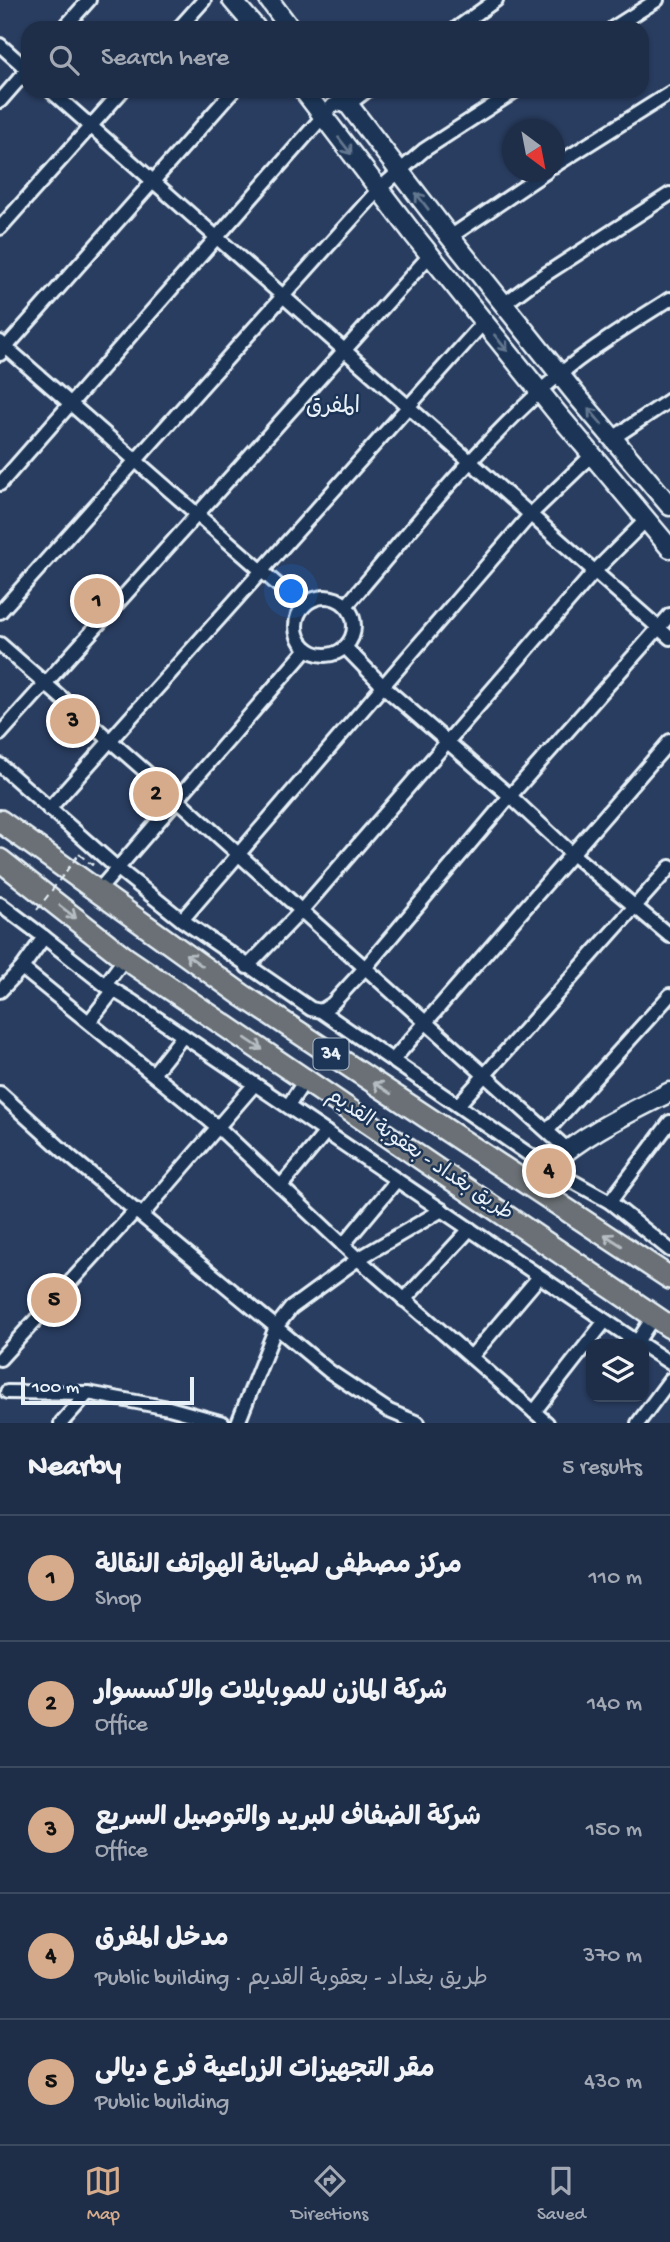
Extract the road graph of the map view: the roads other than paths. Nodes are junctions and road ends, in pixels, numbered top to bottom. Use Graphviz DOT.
graph roads {
  1 [pos="89,0"];
  2 [pos="204,0"];
  3 [pos="232,0"];
  4 [pos="269,0"];
  5 [pos="495,0"];
  6 [pos="657,0"];
  7 [pos="70,21"];
  8 [pos="185,21"];
  9 [pos="250,21"];
  10 [pos="285,21"];
  11 [pos="466,21"];
  12 [pos="624,21"];
  13 [pos="0,46"];
  14 [pos="21,64"];
  15 [pos="21,78"];
  16 [pos="670,93"];
  17 [pos="59,98"];
  18 [pos="116,98"];
  19 [pos="227,98"];
  20 [pos="309,98"];
  21 [pos="343,98"];
  22 [pos="345,98"];
  23 [pos="504,98"];
  24 [pos="0,101"];
  25 [pos="324,118"];
  26 [pos="91,126"];
  27 [pos="565,160"];
  28 [pos="398,170"];
  29 [pos="153,181"];
  30 [pos="531,182"];
  31 [pos="379,189"];
  32 [pos="670,194"];
  33 [pos="0,228"];
  34 [pos="450,237"];
  35 [pos="217,238"];
  36 [pos="430,255"];
  37 [pos="283,296"];
  38 [pos="670,299"];
  39 [pos="504,304"];
  40 [pos="484,322"];
  41 [pos="2,348"];
  42 [pos="344,351"];
  43 [pos="560,374"];
  44 [pos="540,392"];
  45 [pos="670,400"];
  46 [pos="71,404"];
  47 [pos="408,407"];
  48 [pos="613,438"];
  49 [pos="592,455"];
  50 [pos="471,460"];
  51 [pos="136,461"];
  52 [pos="0,484"];
  53 [pos="670,506"];
  54 [pos="197,514"];
  55 [pos="530,515"];
  56 [pos="646,520"];
  57 [pos="670,548"];
  58 [pos="261,571"];
  59 [pos="594,572"];
  60 [pos="346,605"];
  61 [pos="303,607"];
  62 [pos="0,612"];
  63 [pos="670,615"];
  64 [pos="658,628"];
  65 [pos="670,638"];
  66 [pos="0,644"];
  67 [pos="345,647"];
  68 [pos="307,649"];
  69 [pos="45,684"];
  70 [pos="384,687"];
  71 [pos="0,734"];
  72 [pos="110,741"];
  73 [pos="447,741"];
  74 [pos="670,741"];
  75 [pos="0,765"];
  76 [pos="510,796"];
  77 [pos="177,799"];
  78 [pos="49,809"];
  79 [pos="0,821"];
  80 [pos="571,853"];
  81 [pos="237,855"];
  82 [pos="5,865"];
  83 [pos="670,867"];
  84 [pos="117,868"];
  85 [pos="98,891"];
  86 [pos="0,904"];
  87 [pos="635,906"];
  88 [pos="301,911"];
  89 [pos="182,920"];
  90 [pos="670,936"];
  91 [pos="44,937"];
  92 [pos="125,958"];
  93 [pos="247,967"];
  94 [pos="22,968"];
  95 [pos="365,968"];
  96 [pos="109,988"];
  97 [pos="0,991"];
  98 [pos="670,995"];
  99 [pos="321,1011"];
  100 [pos="89,1022"];
  101 [pos="426,1022"];
  102 [pos="183,1036"];
  103 [pos="393,1060"];
  104 [pos="153,1074"];
  105 [pos="485,1074"];
  106 [pos="306,1079"];
  107 [pos="254,1084"];
  108 [pos="670,1091"];
  109 [pos="0,1093"];
  110 [pos="458,1105"];
  111 [pos="288,1106"];
  112 [pos="425,1116"];
  113 [pos="670,1122"];
  114 [pos="219,1128"];
  115 [pos="548,1130"];
  116 [pos="326,1132"];
  117 [pos="403,1146"];
  118 [pos="568,1150"];
  119 [pos="547,1167"];
  120 [pos="397,1180"];
  121 [pos="281,1186"];
  122 [pos="534,1188"];
  123 [pos="610,1202"];
  124 [pos="442,1210"];
  125 [pos="139,1213"];
  126 [pos="470,1230"];
  127 [pos="343,1245"];
  128 [pos="670,1250"];
  129 [pos="358,1259"];
  130 [pos="539,1277"];
  131 [pos="670,1278"];
  132 [pos="404,1300"];
  133 [pos="605,1321"];
  134 [pos="662,1321"];
  135 [pos="276,1327"];
  136 [pos="632,1339"];
  137 [pos="645,1339"];
  138 [pos="649,1350"];
  139 [pos="471,1357"];
  140 [pos="0,1359"];
  141 [pos="670,1363"];
  142 [pos="670,1380"];
  143 [pos="8,1392"];
  144 [pos="88,1393"];
  145 [pos="534,1412"];
  146 [pos="61,1423"];
  147 [pos="223,1423"];
  148 [pos="238,1423"];
  149 [pos="418,1423"];
  150 [pos="547,1423"];
  151 [pos="638,1423"];
  1 -- 7 [label="street"];
  2 -- 8 [label="street"];
  3 -- 9 [label="street"];
  4 -- 10 [label="street"];
  5 -- 11 [label="street"];
  6 -- 12 [label="street"];
  13 -- 14 [label="street"];
  15 -- 24 [label="street"];
  16 -- 27 [label="street"];
  17 -- 26 [label="street"];
  18 -- 26 [label="street"];
  19 -- 29 [label="street"];
  20 -- 25 [label="street"];
  21 -- 25 [label="street"];
  22 -- 28 [label="street"];
  23 -- 28 [label="street"];
  25 -- 31 [label="street, one-way"];
  25 -- 35 [label="street"];
  26 -- 29 [label="street"];
  26 -- 33 [label="street"];
  28 -- 31 [label="street"];
  34 -- 28 [label="street, one-way"];
  29 -- 35 [label="street"];
  29 -- 41 [label="street"];
  30 -- 34 [label="street"];
  31 -- 36 [label="street"];
  31 -- 37 [label="street"];
  32 -- 39 [label="street"];
  34 -- 39 [label="street"];
  35 -- 37 [label="street"];
  35 -- 46 [label="street"];
  36 -- 40 [label="street"];
  36 -- 42 [label="street"];
  37 -- 42 [label="street"];
  37 -- 51 [label="street"];
  38 -- 43 [label="street"];
  39 -- 43 [label="street"];
  40 -- 44 [label="street, one-way"];
  40 -- 47 [label="street"];
  41 -- 46 [label="street"];
  42 -- 47 [label="street"];
  42 -- 54 [label="street"];
  43 -- 44 [label="street"];
  48 -- 43 [label="street, one-way"];
  44 -- 49 [label="street"];
  44 -- 50 [label="street"];
  45 -- 48 [label="street"];
  46 -- 51 [label="street"];
  46 -- 52 [label="street"];
  47 -- 50 [label="street"];
  47 -- 58 [label="street"];
  48 -- 53 [label="street"];
  49 -- 55 [label="street"];
  49 -- 56 [label="street"];
  50 -- 55 [label="street"];
  50 -- 60 [label="street"];
  51 -- 54 [label="street"];
  51 -- 62 [label="street"];
  54 -- 58 [label="street"];
  54 -- 69 [label="street"];
  55 -- 59 [label="street"];
  55 -- 70 [label="street"];
  56 -- 57 [label="street"];
  56 -- 59 [label="street"];
  58 -- 61 [label="street"];
  58 -- 72 [label="street"];
  59 -- 64 [label="street"];
  59 -- 73 [label="street"];
  60 -- 61 [label="street"];
  60 -- 67 [label="street"];
  61 -- 68 [label="street"];
  63 -- 64 [label="street"];
  64 -- 65 [label="street"];
  64 -- 76 [label="street"];
  66 -- 69 [label="street"];
  67 -- 68 [label="street"];
  67 -- 70 [label="street"];
  68 -- 77 [label="street"];
  69 -- 71 [label="street"];
  69 -- 72 [label="street"];
  70 -- 73 [label="street"];
  70 -- 81 [label="street"];
  72 -- 77 [label="street"];
  72 -- 78 [label="street"];
  73 -- 76 [label="street"];
  73 -- 88 [label="street"];
  74 -- 80 [label="street"];
  75 -- 78 [label="street"];
  76 -- 80 [label="street"];
  76 -- 95 [label="street"];
  77 -- 81 [label="street"];
  77 -- 84 [label="street"];
  78 -- 84 [label="street"];
  79 -- 85 [label="highway, طريق بغداد - بعقوبة القديم / 34"];
  80 -- 87 [label="street"];
  80 -- 101 [label="street"];
  81 -- 88 [label="street"];
  81 -- 89 [label="street"];
  82 -- 92 [label="highway, طريق بغداد - بعقوبة القديم / 34, one-way"];
  83 -- 87 [label="street"];
  84 -- 85 [label="street"];
  84 -- 89 [label="street"];
  112 -- 85 [label="highway, طريق بغداد - بعقوبة القديم / 34, one-way"];
  86 -- 91 [label="street"];
  87 -- 90 [label="street"];
  87 -- 105 [label="street"];
  88 -- 93 [label="street"];
  88 -- 95 [label="street"];
  89 -- 93 [label="street"];
  91 -- 94 [label="street"];
  91 -- 96 [label="street"];
  92 -- 96 [label="street"];
  92 -- 106 [label="highway, طريق بغداد - بعقوبة القديم / 34, one-way"];
  93 -- 99 [label="street"];
  94 -- 97 [label="street"];
  94 -- 100 [label="street"];
  95 -- 99 [label="street"];
  95 -- 101 [label="street"];
  96 -- 100 [label="street"];
  96 -- 102 [label="street"];
  98 -- 115 [label="street"];
  99 -- 103 [label="street"];
  100 -- 104 [label="street"];
  101 -- 103 [label="street"];
  101 -- 105 [label="street"];
  102 -- 104 [label="street"];
  102 -- 107 [label="street"];
  103 -- 110 [label="street"];
  104 -- 114 [label="street"];
  105 -- 110 [label="street"];
  105 -- 115 [label="street"];
  106 -- 111 [label="street"];
  106 -- 117 [label="highway, طريق بغداد - بعقوبة القديم / 34"];
  107 -- 111 [label="street"];
  107 -- 114 [label="street"];
  108 -- 118 [label="street"];
  109 -- 125 [label="street"];
  110 -- 119 [label="street"];
  111 -- 116 [label="street"];
  112 -- 117 [label="highway"];
  112 -- 122 [label="highway, طريق بغداد - بعقوبة القديم / 34"];
  113 -- 123 [label="street"];
  114 -- 121 [label="street"];
  114 -- 125 [label="street"];
  115 -- 118 [label="street"];
  116 -- 120 [label="street"];
  116 -- 121 [label="street"];
  117 -- 134 [label="highway, طريق بغداد - بعقوبة القديم / 34"];
  118 -- 119 [label="street"];
  119 -- 122 [label="street"];
  119 -- 123 [label="street"];
  120 -- 124 [label="street"];
  120 -- 127 [label="street"];
  121 -- 127 [label="street"];
  131 -- 122 [label="highway, طريق بغداد - بعقوبة القديم / 34, one-way"];
  123 -- 128 [label="street"];
  124 -- 126 [label="street"];
  124 -- 129 [label="street"];
  125 -- 135 [label="street"];
  125 -- 140 [label="street"];
  126 -- 130 [label="street"];
  126 -- 132 [label="street"];
  127 -- 129 [label="street"];
  129 -- 132 [label="street"];
  129 -- 135 [label="street"];
  130 -- 133 [label="street"];
  130 -- 139 [label="street"];
  132 -- 139 [label="street"];
  133 -- 136 [label="street"];
  133 -- 145 [label="street"];
  134 -- 137 [label="street"];
  135 -- 148 [label="street"];
  135 -- 149 [label="street"];
  138 -- 141 [label="street"];
  139 -- 145 [label="street"];
  142 -- 151 [label="street"];
  143 -- 144 [label="street"];
  144 -- 146 [label="street"];
  144 -- 147 [label="street"];
  145 -- 150 [label="street"];
}
